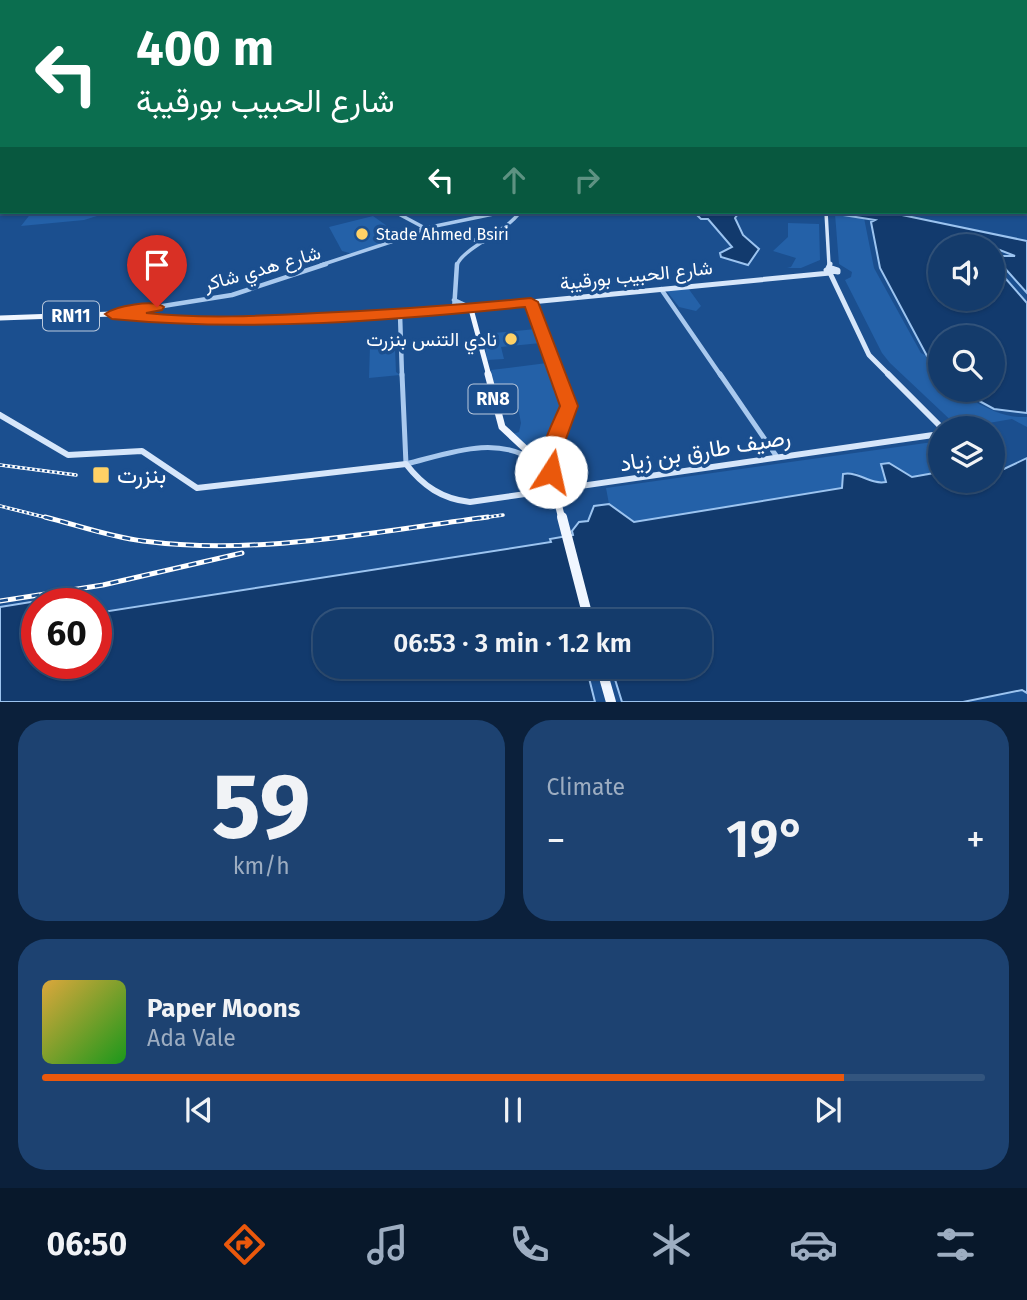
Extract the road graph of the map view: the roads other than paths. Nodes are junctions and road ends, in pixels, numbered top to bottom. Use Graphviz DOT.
graph roads {
  1 [pos="399,214"];
  2 [pos="487,214"];
  3 [pos="493,214"];
  4 [pos="519,214"];
  5 [pos="826,214"];
  6 [pos="426,228"];
  7 [pos="484,242"];
  8 [pos="831,271"];
  9 [pos="661,289"];
  10 [pos="454,300"];
  11 [pos="531,302"];
  12 [pos="471,309"];
  13 [pos="454,310"];
  14 [pos="112,314"];
  15 [pos="400,314"];
  16 [pos="0,318"];
  17 [pos="0,415"];
  18 [pos="930,416"];
  19 [pos="928,435"];
  20 [pos="777,457"];
  21 [pos="406,464"];
  22 [pos="548,472"];
  23 [pos="585,609"];
  24 [pos="603,679"];
  25 [pos="609,702"];
  1 -- 6 [label="street"];
  2 -- 6 [label="street"];
  3 -- 6 [label="street"];
  4 -- 7 [label="street"];
  5 -- 8 [label="main road"];
  6 -- 7 [label="street"];
  6 -- 14 [label="street, شارع هدي شاكر"];
  7 -- 10 [label="street"];
  8 -- 9 [label="main road, شارع الحبيب بورقيبة"];
  8 -- 18 [label="main road"];
  9 -- 11 [label="main road, شارع الحبيب بورقيبة / RN11"];
  9 -- 20 [label="street"];
  10 -- 12 [label="street"];
  10 -- 13 [label="street"];
  11 -- 12 [label="main road, شارع الحبيب بورقيبة / RN11"];
  11 -- 22 [label="main road"];
  12 -- 13 [label="main road, شارع الحبيب بورقيبة / RN11"];
  12 -- 22 [label="main road, RN8"];
  13 -- 15 [label="main road, شارع الحبيب بورقيبة / RN11"];
  14 -- 15 [label="main road, شارع الحبيب بورقيبة / RN11"];
  14 -- 16 [label="main road, شارع الحبيب بورقيبة / RN11"];
  15 -- 21 [label="street"];
  17 -- 21 [label="main road"];
  19 -- 20 [label="main road, رصيف طارق بن زياد"];
  20 -- 21 [label="main road, رصيف طارق بن زياد"];
  21 -- 22 [label="street"];
  22 -- 23 [label="main road, bridge"];
  24 -- 25 [label="main road"];
}
